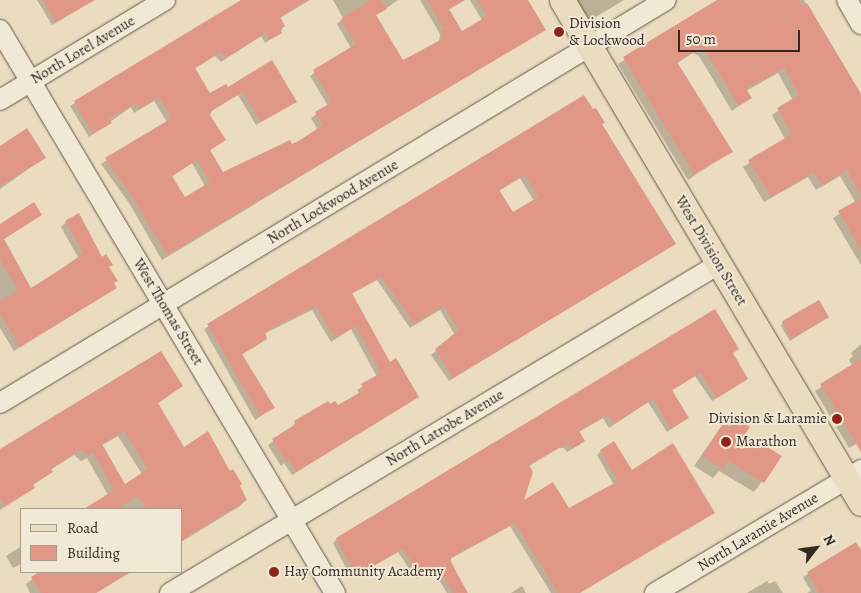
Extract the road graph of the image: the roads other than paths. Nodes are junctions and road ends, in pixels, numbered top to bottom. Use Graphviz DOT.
graph roads {
  1 [pos="165,0"];
  2 [pos="562,0"];
  3 [pos="666,0"];
  4 [pos="847,0"];
  5 [pos="861,24"];
  6 [pos="0,30"];
  7 [pos="590,46"];
  8 [pos="30,81"];
  9 [pos="0,100"];
  10 [pos="719,264"];
  11 [pos="163,304"];
  12 [pos="0,404"];
  13 [pos="854,475"];
  14 [pos="861,503"];
  15 [pos="292,520"];
  16 [pos="170,593"];
  17 [pos="335,593"];
  18 [pos="655,593"];
  1 -- 8 [label="street, North Lorel Avenue"];
  2 -- 7 [label="main road, West Division Street"];
  3 -- 7 [label="street, North Lockwood Avenue"];
  4 -- 5 [label="street"];
  6 -- 8 [label="street, West Thomas Street"];
  7 -- 10 [label="main road, West Division Street"];
  7 -- 11 [label="street, North Lockwood Avenue"];
  8 -- 9 [label="street, North Lorel Avenue"];
  8 -- 11 [label="street, West Thomas Street"];
  10 -- 13 [label="main road, West Division Street"];
  10 -- 15 [label="street, North Latrobe Avenue"];
  11 -- 12 [label="street, North Lockwood Avenue"];
  11 -- 15 [label="street, West Thomas Street"];
  13 -- 14 [label="main road, West Division Street"];
  13 -- 18 [label="street, North Laramie Avenue"];
  15 -- 16 [label="street, North Latrobe Avenue"];
  15 -- 17 [label="street, West Thomas Street"];
}
